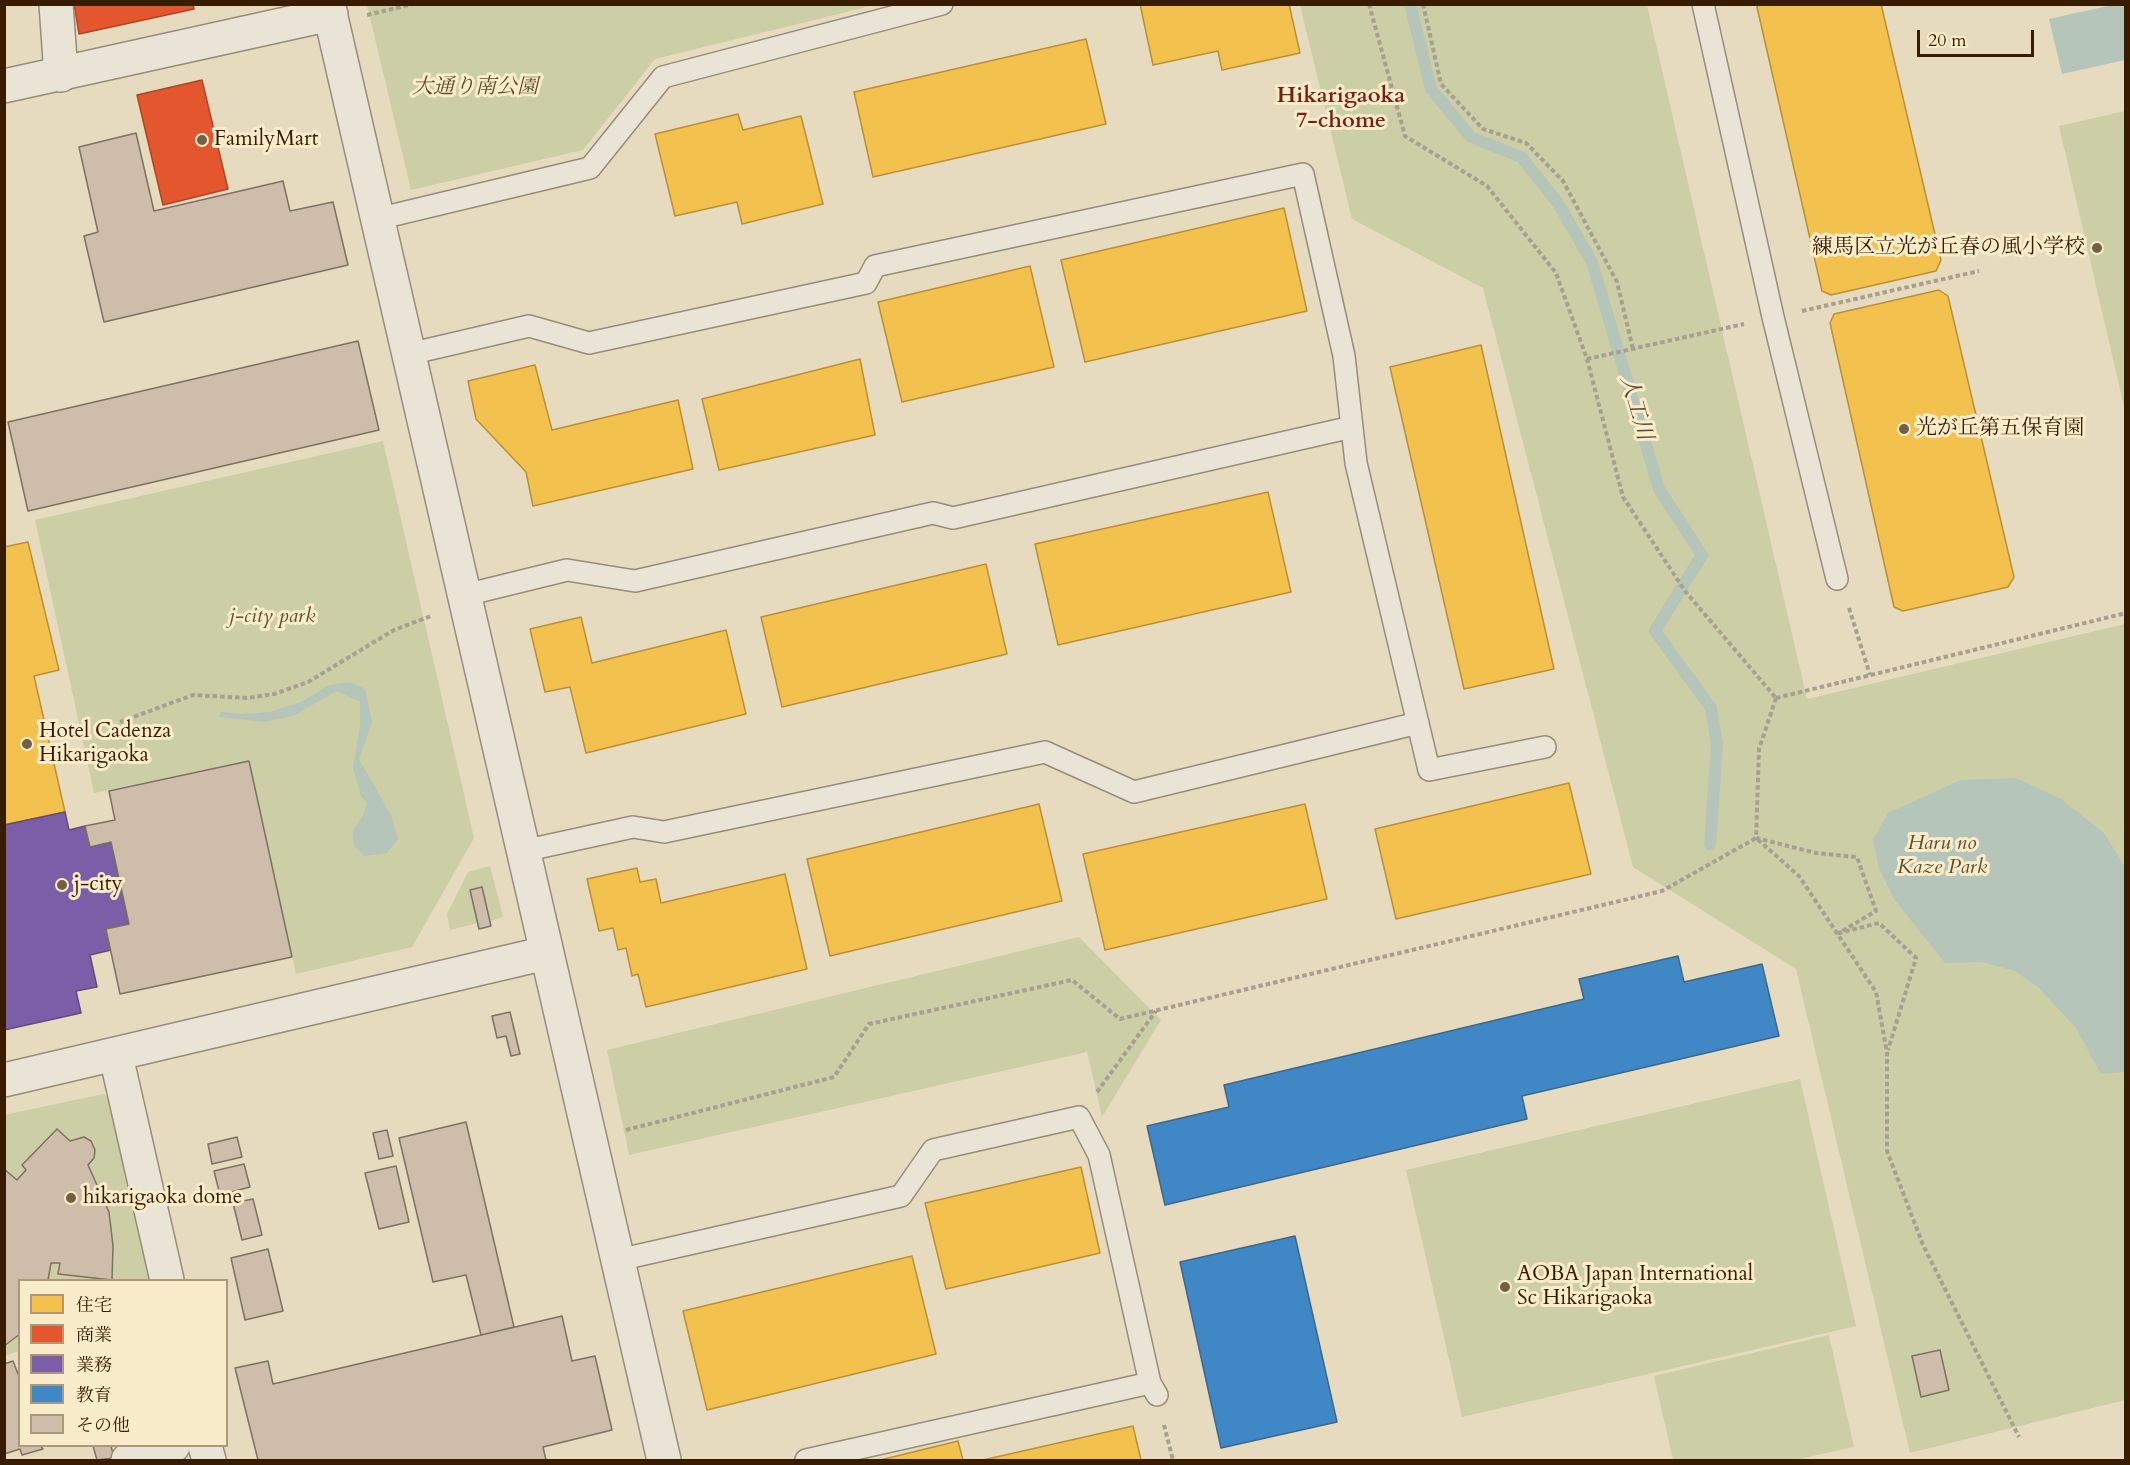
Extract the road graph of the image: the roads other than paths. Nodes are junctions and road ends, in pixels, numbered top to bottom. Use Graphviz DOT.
graph roads {
  1 [pos="56,4"];
  2 [pos="942,4"];
  3 [pos="1702,4"];
  4 [pos="340,12"];
  5 [pos="61,75"];
  6 [pos="4,86"];
  7 [pos="377,219"];
  8 [pos="409,354"];
  9 [pos="1352,427"];
  10 [pos="1837,579"];
  11 [pos="465,595"];
  12 [pos="1418,723"];
  13 [pos="1545,747"];
  14 [pos="524,851"];
  15 [pos="546,953"];
  16 [pos="116,1056"];
  17 [pos="4,1080"];
  18 [pos="618,1260"];
  19 [pos="167,1279"];
  20 [pos="170,1447"];
  21 [pos="128,1461"];
  22 [pos="664,1461"];
  23 [pos="806,1461"];
  1 -- 5 [label="street"];
  2 -- 7 [label="lane"];
  3 -- 10 [label="lane"];
  4 -- 5 [label="street"];
  4 -- 7 [label="street"];
  5 -- 6 [label="street"];
  7 -- 8 [label="street"];
  8 -- 9 [label="lane"];
  8 -- 11 [label="street"];
  9 -- 11 [label="lane"];
  9 -- 12 [label="lane"];
  11 -- 14 [label="street"];
  12 -- 13 [label="lane"];
  12 -- 14 [label="lane"];
  14 -- 15 [label="street"];
  15 -- 16 [label="street"];
  15 -- 18 [label="street"];
  16 -- 17 [label="street"];
  16 -- 19 [label="street"];
  18 -- 22 [label="street"];
  18 -- 23 [label="lane"];
  20 -- 21 [label="street"];
}
